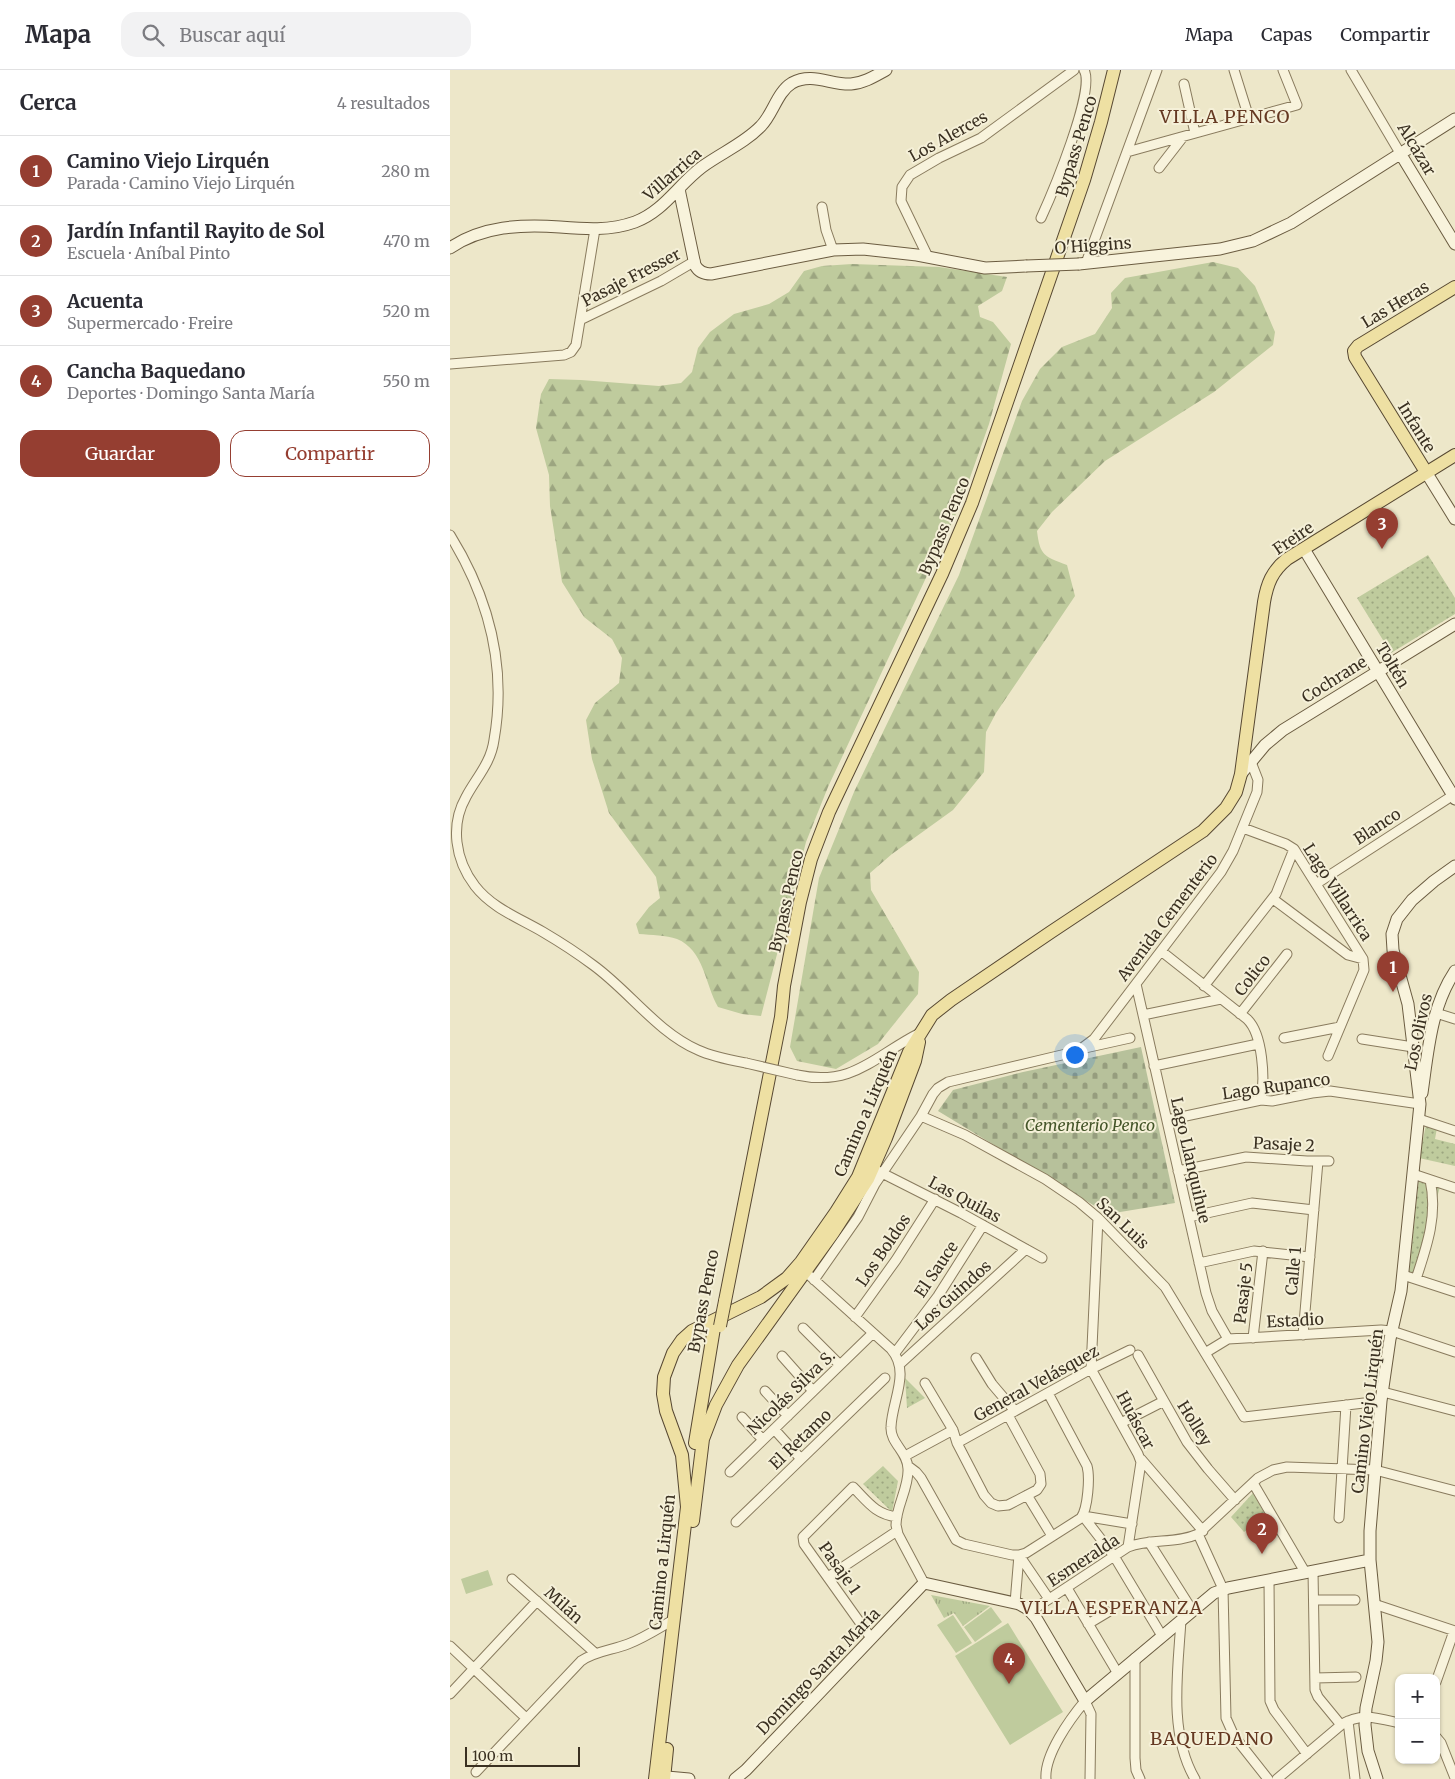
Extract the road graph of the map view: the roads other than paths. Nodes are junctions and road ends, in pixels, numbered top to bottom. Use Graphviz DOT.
graph roads {
  1 [pos="886,70"];
  2 [pos="1074,70"];
  3 [pos="1084,70"];
  4 [pos="1114,70"];
  5 [pos="1157,70"];
  6 [pos="1234,70"];
  7 [pos="1283,70"];
  8 [pos="1351,70"];
  9 [pos="1184,84"];
  10 [pos="1249,118"];
  11 [pos="1455,119"];
  12 [pos="1195,134"];
  13 [pos="1183,137"];
  14 [pos="1127,152"];
  15 [pos="1400,153"];
  16 [pos="1159,168"];
  17 [pos="679,189"];
  18 [pos="822,207"];
  19 [pos="1041,218"];
  20 [pos="595,229"];
  21 [pos="1455,244"];
  22 [pos="450,248"];
  23 [pos="833,250"];
  24 [pos="928,257"];
  25 [pos="695,262"];
  26 [pos="1083,264"];
  27 [pos="1455,287"];
  28 [pos="580,320"];
  29 [pos="1354,351"];
  30 [pos="450,364"];
  31 [pos="1455,455"];
  32 [pos="1426,472"];
  33 [pos="1455,519"];
  34 [pos="450,535"];
  35 [pos="1304,549"];
  36 [pos="1455,624"];
  37 [pos="1378,671"];
  38 [pos="1251,762"];
  39 [pos="1241,774"];
  40 [pos="1454,796"];
  41 [pos="1243,828"];
  42 [pos="1294,849"];
  43 [pos="1455,866"];
  44 [pos="1316,884"];
  45 [pos="1273,899"];
  46 [pos="1161,952"];
  47 [pos="1287,954"];
  48 [pos="1363,959"];
  49 [pos="1455,970"];
  50 [pos="1136,984"];
  51 [pos="1204,986"];
  52 [pos="1221,999"];
  53 [pos="1436,1012"];
  54 [pos="1240,1014"];
  55 [pos="1143,1015"];
  56 [pos="1455,1019"];
  57 [pos="1340,1027"];
  58 [pos="921,1032"];
  59 [pos="1130,1038"];
  60 [pos="1284,1038"];
  61 [pos="1362,1039"];
  62 [pos="1258,1044"];
  63 [pos="1082,1048"];
  64 [pos="1414,1051"];
  65 [pos="1428,1054"];
  66 [pos="1328,1056"];
  67 [pos="1154,1066"];
  68 [pos="1262,1100"];
  69 [pos="1420,1104"];
  70 [pos="921,1116"];
  71 [pos="1419,1119"];
  72 [pos="1167,1120"];
  73 [pos="1455,1130"];
  74 [pos="1318,1161"];
  75 [pos="1329,1161"];
  76 [pos="1178,1170"];
  77 [pos="878,1171"];
  78 [pos="1413,1174"];
  79 [pos="1430,1180"];
  80 [pos="1455,1188"];
  81 [pos="935,1199"];
  82 [pos="1314,1210"];
  83 [pos="1188,1217"];
  84 [pos="1098,1218"];
  85 [pos="983,1225"];
  86 [pos="1026,1249"];
  87 [pos="1263,1251"];
  88 [pos="1310,1256"];
  89 [pos="1042,1258"];
  90 [pos="1199,1263"];
  91 [pos="1403,1275"];
  92 [pos="810,1276"];
  93 [pos="1416,1279"];
  94 [pos="1455,1292"];
  95 [pos="855,1317"];
  96 [pos="717,1327"];
  97 [pos="803,1328"];
  98 [pos="1392,1331"];
  99 [pos="873,1333"];
  100 [pos="1302,1335"];
  101 [pos="1253,1338"];
  102 [pos="1228,1339"];
  103 [pos="1134,1352"];
  104 [pos="1455,1352"];
  105 [pos="1205,1353"];
  106 [pos="895,1354"];
  107 [pos="782,1356"];
  108 [pos="976,1358"];
  109 [pos="900,1364"];
  110 [pos="840,1366"];
  111 [pos="1091,1369"];
  112 [pos="885,1378"];
  113 [pos="925,1383"];
  114 [pos="765,1391"];
  115 [pos="813,1391"];
  116 [pos="1048,1393"];
  117 [pos="1382,1396"];
  118 [pos="1164,1401"];
  119 [pos="1346,1405"];
  120 [pos="1455,1411"];
  121 [pos="1012,1413"];
  122 [pos="788,1416"];
  123 [pos="742,1417"];
  124 [pos="1121,1424"];
  125 [pos="774,1430"];
  126 [pos="953,1430"];
  127 [pos="703,1439"];
  128 [pos="763,1440"];
  129 [pos="957,1443"];
  130 [pos="905,1456"];
  131 [pos="1140,1458"];
  132 [pos="801,1459"];
  133 [pos="908,1466"];
  134 [pos="1342,1468"];
  135 [pos="1375,1470"];
  136 [pos="730,1472"];
  137 [pos="1253,1483"];
  138 [pos="1455,1491"];
  139 [pos="1027,1495"];
  140 [pos="1235,1500"];
  141 [pos="686,1507"];
  142 [pos="1083,1516"];
  143 [pos="897,1517"];
  144 [pos="1339,1518"];
  145 [pos="736,1522"];
  146 [pos="1132,1524"];
  147 [pos="897,1531"];
  148 [pos="1200,1532"];
  149 [pos="1052,1536"];
  150 [pos="1149,1542"];
  151 [pos="1128,1547"];
  152 [pos="1019,1555"];
  153 [pos="1114,1556"];
  154 [pos="1370,1560"];
  155 [pos="1309,1571"];
  156 [pos="828,1577"];
  157 [pos="512,1579"];
  158 [pos="1268,1580"];
  159 [pos="924,1583"];
  160 [pos="1067,1588"];
  161 [pos="1223,1589"];
  162 [pos="1049,1599"];
  163 [pos="1314,1600"];
  164 [pos="1355,1600"];
  165 [pos="537,1601"];
  166 [pos="1015,1603"];
  167 [pos="1374,1604"];
  168 [pos="1192,1610"];
  169 [pos="1031,1611"];
  170 [pos="1108,1612"];
  171 [pos="673,1620"];
  172 [pos="1181,1620"];
  173 [pos="1088,1624"];
  174 [pos="1455,1631"];
  175 [pos="1162,1636"];
  176 [pos="871,1638"];
  177 [pos="450,1646"];
  178 [pos="595,1653"];
  179 [pos="1135,1658"];
  180 [pos="474,1668"];
  181 [pos="1118,1672"];
  182 [pos="1439,1674"];
  183 [pos="1356,1677"];
  184 [pos="1315,1678"];
  185 [pos="450,1694"];
  186 [pos="1086,1701"];
  187 [pos="1365,1717"];
  188 [pos="526,1718"];
  189 [pos="1395,1722"];
  190 [pos="1344,1723"];
  191 [pos="1440,1742"];
  192 [pos="1307,1754"];
  193 [pos="476,1772"];
  194 [pos="660,1778"];
  195 [pos="1455,1778"];
  196 [pos="689,1779"];
  197 [pos="735,1779"];
  198 [pos="1046,1779"];
  199 [pos="1090,1779"];
  200 [pos="1140,1779"];
  201 [pos="1195,1779"];
  202 [pos="1268,1779"];
  203 [pos="1277,1779"];
  204 [pos="1355,1779"];
  205 [pos="1377,1779"];
  1 -- 17 [label="street, Villarrica"];
  2 -- 24 [label="street, Los Alerces"];
  3 -- 19 [label="street"];
  4 -- 96 [label="main road, Bypass Penco"];
  5 -- 14 [label="street"];
  6 -- 10 [label="street"];
  7 -- 10 [label="street"];
  8 -- 15 [label="street, Alcázar"];
  9 -- 12 [label="street"];
  10 -- 12 [label="street"];
  11 -- 15 [label="street, O'Higgins"];
  12 -- 13 [label="street"];
  13 -- 14 [label="street"];
  13 -- 16 [label="street"];
  14 -- 26 [label="street"];
  15 -- 21 [label="street, Alcázar"];
  15 -- 26 [label="street, O'Higgins"];
  17 -- 20 [label="street, Villarrica"];
  17 -- 25 [label="street"];
  18 -- 23 [label="street"];
  20 -- 22 [label="street, Villarrica"];
  20 -- 28 [label="street"];
  23 -- 24 [label="street, O'Higgins"];
  23 -- 25 [label="street, O'Higgins"];
  24 -- 26 [label="street, O'Higgins, bridge"];
  25 -- 28 [label="street, Pasaje Fresser"];
  27 -- 29 [label="main road, Las Heras"];
  28 -- 30 [label="street"];
  29 -- 32 [label="main road, Infante"];
  31 -- 32 [label="main road, Freire"];
  32 -- 33 [label="street, Infante"];
  32 -- 35 [label="main road, Freire"];
  34 -- 58 [label="street, bridge"];
  35 -- 37 [label="street, Toltén"];
  35 -- 39 [label="main road, Freire"];
  36 -- 37 [label="street, Cochrane"];
  37 -- 38 [label="street, Cochrane"];
  37 -- 40 [label="street, Toltén"];
  38 -- 39 [label="street, Cochrane"];
  38 -- 41 [label="street, Avenida Cementerio"];
  39 -- 58 [label="main road, Camino a Lirquén"];
  40 -- 44 [label="street, Blanco"];
  41 -- 42 [label="street, Lago Villarrica"];
  41 -- 46 [label="street, Avenida Cementerio"];
  42 -- 44 [label="street, Lago Villarrica"];
  42 -- 45 [label="street"];
  43 -- 64 [label="street, Camino Viejo Lirquén"];
  44 -- 48 [label="street, Lago Villarrica"];
  45 -- 48 [label="street"];
  45 -- 51 [label="street"];
  46 -- 50 [label="street, Avenida Cementerio"];
  46 -- 51 [label="street"];
  47 -- 54 [label="street, Colico"];
  48 -- 57 [label="street, Lago Villarrica"];
  49 -- 53 [label="street, Los Olivos"];
  50 -- 55 [label="street, Lago Llanquihue"];
  50 -- 63 [label="street, Avenida Cementerio"];
  51 -- 52 [label="street"];
  52 -- 54 [label="street"];
  52 -- 55 [label="street"];
  53 -- 56 [label="street"];
  53 -- 65 [label="street, Los Olivos"];
  54 -- 62 [label="street"];
  55 -- 67 [label="street, Lago Llanquihue"];
  57 -- 60 [label="street"];
  57 -- 66 [label="street, Lago Villarrica"];
  58 -- 77 [label="main road, Camino a Lirquén"];
  58 -- 141 [label="main road, Camino a Lirquén"];
  59 -- 63 [label="street, Avenida Cementerio"];
  61 -- 64 [label="street"];
  62 -- 67 [label="street"];
  62 -- 68 [label="street"];
  63 -- 70 [label="street, Avenida Cementerio"];
  64 -- 65 [label="street"];
  64 -- 69 [label="street, Camino Viejo Lirquén"];
  65 -- 69 [label="street, Los Olivos"];
  67 -- 72 [label="street, Lago Llanquihue"];
  68 -- 69 [label="street, Lago Rupanco"];
  68 -- 72 [label="street, Lago Rupanco"];
  69 -- 71 [label="street, Camino Viejo Lirquén"];
  70 -- 77 [label="street, Avenida Cementerio"];
  70 -- 84 [label="street, San Luis"];
  71 -- 73 [label="street"];
  71 -- 78 [label="street, Camino Viejo Lirquén"];
  72 -- 76 [label="street, Lago Llanquihue"];
  74 -- 75 [label="street, Pasaje 2"];
  74 -- 76 [label="street, Pasaje 2"];
  74 -- 82 [label="street"];
  76 -- 83 [label="street, Lago Llanquihue"];
  77 -- 81 [label="street, Las Quilas"];
  77 -- 92 [label="main road, Camino a Lirquén"];
  78 -- 79 [label="street"];
  78 -- 91 [label="street, Camino Viejo Lirquén"];
  79 -- 80 [label="street"];
  79 -- 93 [label="street"];
  81 -- 85 [label="street, Las Quilas"];
  81 -- 95 [label="street, Los Boldos"];
  82 -- 83 [label="street"];
  82 -- 88 [label="street, Calle 1"];
  83 -- 90 [label="street, Lago Llanquihue"];
  84 -- 105 [label="street, San Luis"];
  84 -- 111 [label="street"];
  85 -- 86 [label="street, Las Quilas"];
  85 -- 106 [label="street, El Sauce"];
  86 -- 89 [label="street, Las Quilas"];
  86 -- 109 [label="street, Los Guindos"];
  87 -- 88 [label="street"];
  87 -- 90 [label="street"];
  87 -- 101 [label="street, Pasaje 5"];
  88 -- 100 [label="street, Calle 1"];
  90 -- 102 [label="street, Lago Llanquihue"];
  91 -- 93 [label="street"];
  91 -- 98 [label="street, Camino Viejo Lirquén"];
  92 -- 95 [label="street"];
  92 -- 127 [label="main road, Camino a Lirquén"];
  93 -- 94 [label="street"];
  95 -- 99 [label="street"];
  96 -- 127 [label="main road, Bypass Penco"];
  96 -- 141 [label="main road, Bypass Penco"];
  97 -- 110 [label="street"];
  98 -- 100 [label="street, Estadio"];
  98 -- 104 [label="street, Estadio"];
  98 -- 117 [label="street, Camino Viejo Lirquén"];
  99 -- 106 [label="street"];
  99 -- 110 [label="street, Nicolás Silva S."];
  100 -- 101 [label="street, Estadio"];
  101 -- 102 [label="street, Estadio"];
  102 -- 105 [label="street, Estadio"];
  103 -- 111 [label="street, General Velásquez"];
  103 -- 118 [label="street, Holley"];
  105 -- 119 [label="street, San Luis"];
  106 -- 109 [label="street"];
  107 -- 115 [label="street"];
  108 -- 121 [label="street"];
  109 -- 130 [label="street"];
  110 -- 115 [label="street, Nicolás Silva S."];
  111 -- 116 [label="street, General Velásquez"];
  111 -- 124 [label="street, Huáscar"];
  112 -- 132 [label="street, El Retamo"];
  113 -- 126 [label="street"];
  114 -- 122 [label="street"];
  115 -- 122 [label="street, Nicolás Silva S."];
  116 -- 121 [label="street, General Velásquez"];
  116 -- 142 [label="street"];
  117 -- 119 [label="street"];
  117 -- 120 [label="street"];
  117 -- 135 [label="street, Camino Viejo Lirquén"];
  118 -- 124 [label="street"];
  118 -- 140 [label="street, Holley"];
  119 -- 134 [label="street"];
  121 -- 129 [label="street, General Velásquez"];
  121 -- 139 [label="street"];
  122 -- 125 [label="street, Nicolás Silva S."];
  123 -- 128 [label="street"];
  124 -- 131 [label="street, Huáscar"];
  125 -- 128 [label="street, Nicolás Silva S."];
  125 -- 132 [label="street"];
  126 -- 129 [label="street"];
  126 -- 130 [label="street"];
  127 -- 194 [label="main road, Camino a Lirquén"];
  128 -- 136 [label="street, Nicolás Silva S."];
  129 -- 139 [label="street"];
  130 -- 133 [label="street"];
  131 -- 146 [label="street, Huáscar"];
  131 -- 148 [label="street"];
  132 -- 145 [label="street, El Retamo"];
  133 -- 143 [label="street"];
  133 -- 152 [label="street"];
  134 -- 135 [label="street"];
  134 -- 137 [label="street"];
  134 -- 144 [label="street"];
  135 -- 138 [label="street"];
  135 -- 154 [label="street, Camino Viejo Lirquén"];
  137 -- 140 [label="street"];
  137 -- 155 [label="street"];
  139 -- 149 [label="street"];
  140 -- 148 [label="street"];
  141 -- 171 [label="main road, Camino a Lirquén"];
  142 -- 146 [label="street"];
  142 -- 149 [label="street"];
  142 -- 153 [label="street"];
  143 -- 147 [label="street"];
  143 -- 156 [label="street, Pasaje 1"];
  146 -- 151 [label="street, Huáscar"];
  147 -- 156 [label="street"];
  147 -- 159 [label="street"];
  148 -- 150 [label="street, Esmeralda"];
  148 -- 161 [label="street"];
  149 -- 152 [label="street"];
  150 -- 151 [label="street, Esmeralda"];
  150 -- 168 [label="street"];
  151 -- 153 [label="street, Esmeralda"];
  152 -- 162 [label="street"];
  152 -- 166 [label="street"];
  153 -- 160 [label="street, Esmeralda"];
  153 -- 175 [label="street"];
  154 -- 155 [label="street"];
  154 -- 167 [label="street, Camino Viejo Lirquén"];
  155 -- 158 [label="street"];
  155 -- 163 [label="street"];
  156 -- 176 [label="street, Pasaje 1"];
  157 -- 165 [label="street, Milán"];
  158 -- 161 [label="street"];
  158 -- 192 [label="street"];
  159 -- 166 [label="street"];
  159 -- 176 [label="street, Domingo Santa María"];
  160 -- 162 [label="street, Esmeralda"];
  160 -- 173 [label="street"];
  161 -- 168 [label="street"];
  161 -- 202 [label="street"];
  162 -- 169 [label="street, Esmeralda"];
  163 -- 164 [label="street"];
  163 -- 184 [label="street"];
  165 -- 178 [label="street, Milán"];
  165 -- 180 [label="street"];
  166 -- 169 [label="street"];
  167 -- 174 [label="street"];
  167 -- 187 [label="street, Camino Viejo Lirquén"];
  168 -- 172 [label="street"];
  169 -- 186 [label="street"];
  170 -- 173 [label="street"];
  171 -- 178 [label="street"];
  171 -- 194 [label="main road, Camino a Lirquén"];
  172 -- 175 [label="street"];
  172 -- 201 [label="street"];
  173 -- 181 [label="street"];
  174 -- 182 [label="street"];
  175 -- 179 [label="street"];
  176 -- 197 [label="street, Domingo Santa María"];
  177 -- 180 [label="street"];
  178 -- 188 [label="street"];
  179 -- 181 [label="street"];
  179 -- 200 [label="street"];
  180 -- 185 [label="street"];
  180 -- 188 [label="street"];
  181 -- 186 [label="street"];
  183 -- 184 [label="street"];
  184 -- 190 [label="street"];
  186 -- 198 [label="street"];
  186 -- 199 [label="street"];
  187 -- 189 [label="street"];
  187 -- 190 [label="street"];
  187 -- 205 [label="street, Camino Viejo Lirquén"];
  188 -- 193 [label="street"];
  190 -- 192 [label="street"];
  190 -- 204 [label="street"];
  191 -- 195 [label="street"];
  192 -- 203 [label="street"];
  194 -- 196 [label="street"];
}
